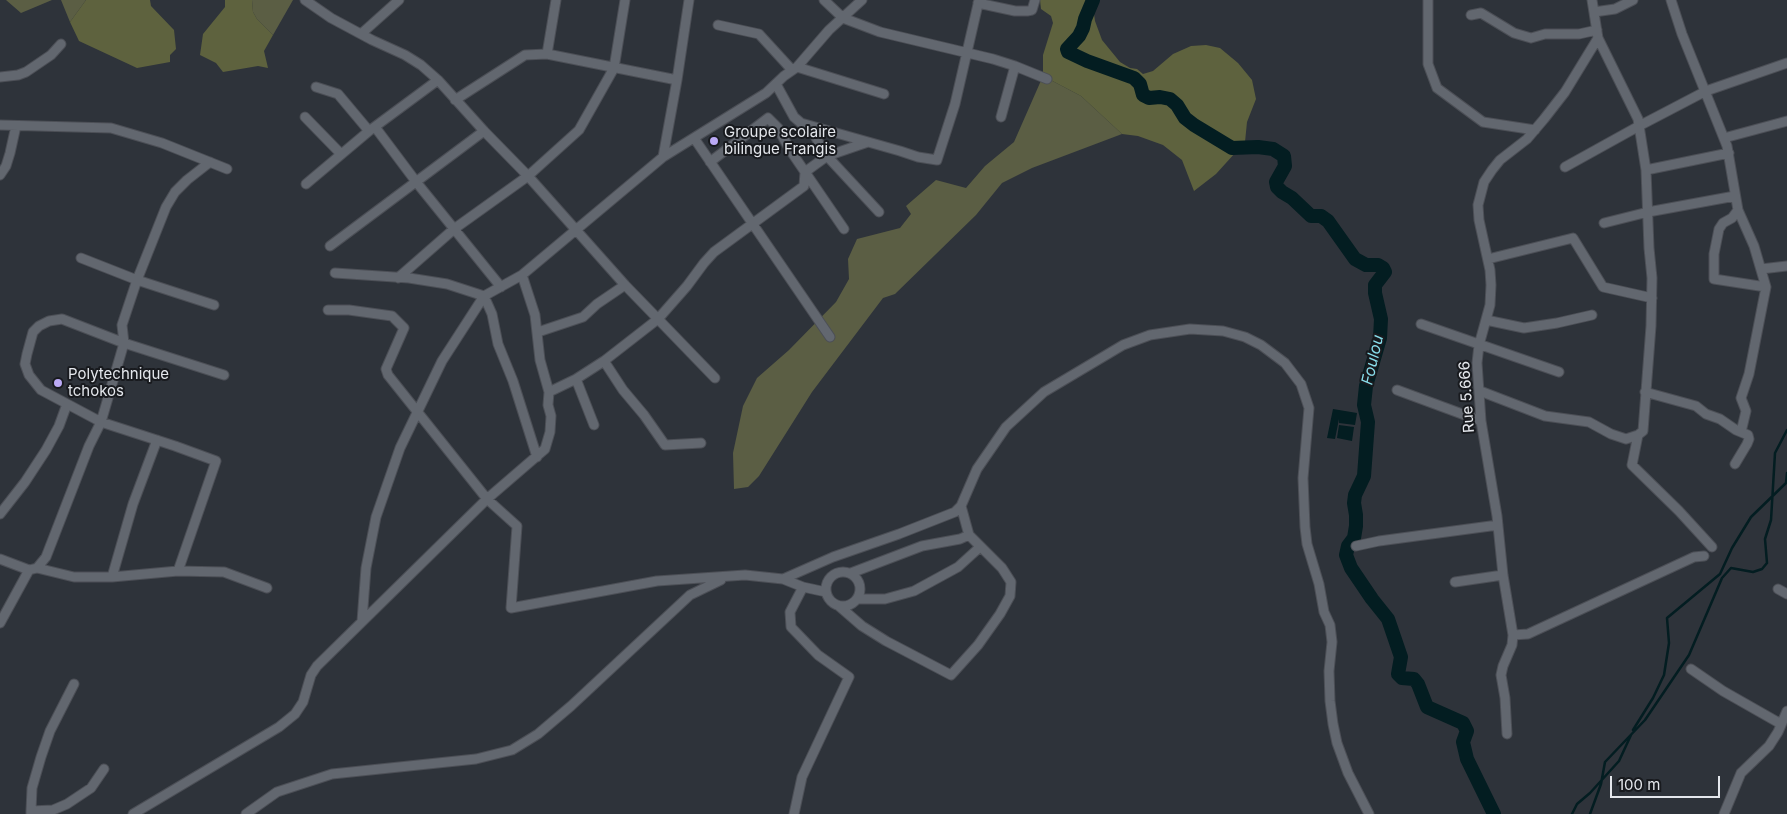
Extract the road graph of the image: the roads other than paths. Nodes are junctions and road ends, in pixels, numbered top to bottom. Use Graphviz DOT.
graph roads {
  1 [pos="398,0"];
  2 [pos="556,0"];
  3 [pos="625,0"];
  4 [pos="689,0"];
  5 [pos="824,0"];
  6 [pos="862,0"];
  7 [pos="1035,0"];
  8 [pos="1428,0"];
  9 [pos="1592,0"];
  10 [pos="1633,0"];
  11 [pos="1671,0"];
  12 [pos="309,1"];
  13 [pos="979,2"];
  14 [pos="1594,12"];
  15 [pos="1470,15"];
  16 [pos="843,18"];
  17 [pos="718,25"];
  18 [pos="361,34"];
  19 [pos="1597,34"];
  20 [pos="61,44"];
  21 [pos="966,53"];
  22 [pos="547,54"];
  23 [pos="1787,63"];
  24 [pos="1015,66"];
  25 [pos="614,68"];
  26 [pos="795,69"];
  27 [pos="0,77"];
  28 [pos="1047,79"];
  29 [pos="438,80"];
  30 [pos="677,80"];
  31 [pos="776,84"];
  32 [pos="316,87"];
  33 [pos="1706,92"];
  34 [pos="884,94"];
  35 [pos="455,100"];
  36 [pos="305,116"];
  37 [pos="1001,117"];
  38 [pos="1787,121"];
  39 [pos="0,125"];
  40 [pos="16,126"];
  41 [pos="1639,126"];
  42 [pos="815,128"];
  43 [pos="372,129"];
  44 [pos="1535,130"];
  45 [pos="484,131"];
  46 [pos="694,138"];
  47 [pos="1724,138"];
  48 [pos="868,142"];
  49 [pos="341,154"];
  50 [pos="1728,154"];
  51 [pos="827,156"];
  52 [pos="663,158"];
  53 [pos="210,162"];
  54 [pos="710,162"];
  55 [pos="1565,167"];
  56 [pos="227,169"];
  57 [pos="1646,170"];
  58 [pos="805,172"];
  59 [pos="0,175"];
  60 [pos="528,176"];
  61 [pos="416,183"];
  62 [pos="306,184"];
  63 [pos="1735,196"];
  64 [pos="1738,210"];
  65 [pos="879,212"];
  66 [pos="1648,212"];
  67 [pos="1604,223"];
  68 [pos="752,224"];
  69 [pos="844,228"];
  70 [pos="454,229"];
  71 [pos="577,229"];
  72 [pos="330,246"];
  73 [pos="81,258"];
  74 [pos="1488,259"];
  75 [pos="1787,266"];
  76 [pos="1761,269"];
  77 [pos="335,272"];
  78 [pos="522,275"];
  79 [pos="398,278"];
  80 [pos="137,280"];
  81 [pos="626,285"];
  82 [pos="501,287"];
  83 [pos="1766,287"];
  84 [pos="484,296"];
  85 [pos="1652,298"];
  86 [pos="214,305"];
  87 [pos="328,310"];
  88 [pos="1592,316"];
  89 [pos="658,319"];
  90 [pos="1486,320"];
  91 [pos="1421,324"];
  92 [pos="538,332"];
  93 [pos="830,337"];
  94 [pos="124,343"];
  95 [pos="1479,345"];
  96 [pos="604,361"];
  97 [pos="1559,372"];
  98 [pos="224,375"];
  99 [pos="715,378"];
  100 [pos="576,379"];
  101 [pos="1397,390"];
  102 [pos="1480,391"];
  103 [pos="549,392"];
  104 [pos="1645,392"];
  105 [pos="67,404"];
  106 [pos="417,412"];
  107 [pos="1481,421"];
  108 [pos="101,422"];
  109 [pos="594,425"];
  110 [pos="1741,432"];
  111 [pos="1638,435"];
  112 [pos="157,440"];
  113 [pos="701,444"];
  114 [pos="537,457"];
  115 [pos="1734,464"];
  116 [pos="487,499"];
  117 [pos="961,506"];
  118 [pos="0,514"];
  119 [pos="1498,525"];
  120 [pos="969,535"];
  121 [pos="1356,546"];
  122 [pos="1712,547"];
  123 [pos="980,548"];
  124 [pos="1704,556"];
  125 [pos="0,559"];
  126 [pos="33,569"];
  127 [pos="178,571"];
  128 [pos="851,574"];
  129 [pos="1503,575"];
  130 [pos="112,577"];
  131 [pos="728,578"];
  132 [pos="783,579"];
  133 [pos="1455,582"];
  134 [pos="803,587"];
  135 [pos="267,588"];
  136 [pos="1778,590"];
  137 [pos="826,592"];
  138 [pos="1787,594"];
  139 [pos="857,600"];
  140 [pos="839,606"];
  141 [pos="362,621"];
  142 [pos="0,622"];
  143 [pos="1513,635"];
  144 [pos="1691,669"];
  145 [pos="74,684"];
  146 [pos="1787,711"];
  147 [pos="1781,724"];
  148 [pos="1507,734"];
  149 [pos="104,769"];
  150 [pos="31,813"];
  151 [pos="134,814"];
  152 [pos="246,814"];
  153 [pos="794,814"];
  154 [pos="1369,814"];
  155 [pos="1724,814"];
  1 -- 18 [label="street"];
  2 -- 22 [label="street"];
  3 -- 25 [label="street"];
  4 -- 30 [label="street"];
  5 -- 16 [label="street"];
  6 -- 16 [label="street"];
  7 -- 13 [label="street"];
  8 -- 44 [label="street"];
  9 -- 14 [label="street"];
  10 -- 14 [label="street"];
  11 -- 33 [label="street"];
  12 -- 18 [label="street"];
  13 -- 21 [label="street"];
  14 -- 19 [label="street"];
  15 -- 19 [label="street"];
  16 -- 21 [label="street"];
  16 -- 26 [label="street"];
  17 -- 26 [label="street"];
  18 -- 29 [label="street"];
  19 -- 41 [label="street"];
  19 -- 44 [label="street, Rue 5.666"];
  20 -- 27 [label="street"];
  21 -- 24 [label="street"];
  21 -- 48 [label="street"];
  22 -- 25 [label="street"];
  22 -- 35 [label="street"];
  23 -- 33 [label="street"];
  24 -- 28 [label="street"];
  24 -- 37 [label="street"];
  25 -- 30 [label="street"];
  25 -- 60 [label="street"];
  26 -- 31 [label="street"];
  26 -- 34 [label="street"];
  29 -- 35 [label="street"];
  29 -- 43 [label="street"];
  30 -- 52 [label="street"];
  31 -- 42 [label="street"];
  31 -- 46 [label="street"];
  32 -- 43 [label="street"];
  33 -- 41 [label="street"];
  33 -- 47 [label="street"];
  35 -- 45 [label="street"];
  36 -- 49 [label="street"];
  38 -- 47 [label="street"];
  39 -- 40 [label="street"];
  40 -- 53 [label="street"];
  40 -- 59 [label="street"];
  41 -- 55 [label="street"];
  41 -- 57 [label="street"];
  42 -- 48 [label="street"];
  42 -- 51 [label="street"];
  43 -- 49 [label="street"];
  43 -- 61 [label="street"];
  44 -- 74 [label="street, Rue 5.666"];
  45 -- 60 [label="street"];
  45 -- 61 [label="street"];
  46 -- 52 [label="street"];
  46 -- 54 [label="street"];
  47 -- 50 [label="street"];
  48 -- 51 [label="street"];
  49 -- 62 [label="street"];
  50 -- 57 [label="street"];
  50 -- 63 [label="street"];
  51 -- 58 [label="street"];
  51 -- 65 [label="street"];
  52 -- 71 [label="street"];
  53 -- 56 [label="street"];
  53 -- 80 [label="street"];
  54 -- 58 [label="street"];
  54 -- 68 [label="street"];
  57 -- 66 [label="street"];
  58 -- 68 [label="street"];
  58 -- 69 [label="street"];
  60 -- 70 [label="street"];
  60 -- 71 [label="street"];
  61 -- 70 [label="street"];
  61 -- 72 [label="street"];
  63 -- 64 [label="street"];
  63 -- 66 [label="street"];
  64 -- 76 [label="street"];
  64 -- 83 [label="street"];
  66 -- 67 [label="street"];
  66 -- 85 [label="street"];
  68 -- 89 [label="street"];
  68 -- 93 [label="street"];
  70 -- 79 [label="street"];
  70 -- 82 [label="street"];
  71 -- 78 [label="street"];
  71 -- 81 [label="street"];
  73 -- 80 [label="street"];
  74 -- 85 [label="street"];
  74 -- 90 [label="street, Rue 5.666"];
  75 -- 76 [label="street"];
  76 -- 83 [label="street"];
  77 -- 79 [label="street"];
  78 -- 82 [label="street"];
  78 -- 92 [label="street"];
  79 -- 84 [label="street"];
  80 -- 86 [label="street"];
  80 -- 94 [label="street"];
  81 -- 89 [label="street"];
  81 -- 92 [label="street"];
  82 -- 84 [label="street"];
  83 -- 110 [label="street"];
  84 -- 106 [label="street"];
  84 -- 114 [label="street"];
  85 -- 104 [label="street"];
  87 -- 106 [label="street"];
  88 -- 90 [label="street"];
  89 -- 96 [label="street"];
  89 -- 99 [label="street"];
  90 -- 95 [label="street, Rue 5.666"];
  91 -- 95 [label="street"];
  92 -- 103 [label="street"];
  94 -- 98 [label="street"];
  94 -- 105 [label="street"];
  94 -- 108 [label="street"];
  95 -- 97 [label="street"];
  95 -- 102 [label="street, Rue 5.666"];
  96 -- 100 [label="street"];
  96 -- 113 [label="street"];
  100 -- 103 [label="street"];
  100 -- 109 [label="street"];
  101 -- 107 [label="street"];
  102 -- 107 [label="street, Rue 5.666"];
  102 -- 111 [label="street"];
  103 -- 114 [label="street"];
  104 -- 110 [label="street"];
  104 -- 111 [label="street"];
  105 -- 108 [label="street"];
  105 -- 118 [label="street"];
  106 -- 116 [label="street"];
  106 -- 141 [label="street"];
  107 -- 119 [label="street, Rue 5.666"];
  108 -- 112 [label="street"];
  108 -- 126 [label="street"];
  110 -- 115 [label="street"];
  111 -- 122 [label="street"];
  112 -- 127 [label="street"];
  112 -- 130 [label="street"];
  114 -- 116 [label="street"];
  116 -- 131 [label="street"];
  116 -- 141 [label="street"];
  117 -- 120 [label="street"];
  117 -- 132 [label="street"];
  117 -- 154 [label="street"];
  119 -- 121 [label="street"];
  119 -- 129 [label="street, Rue 5.666"];
  120 -- 123 [label="street"];
  120 -- 128 [label="street"];
  123 -- 139 [label="street"];
  123 -- 140 [label="street"];
  124 -- 143 [label="street"];
  125 -- 126 [label="street"];
  126 -- 130 [label="street"];
  126 -- 142 [label="street"];
  127 -- 130 [label="street"];
  127 -- 135 [label="street"];
  128 -- 137 [label="street"];
  128 -- 139 [label="street"];
  129 -- 133 [label="street"];
  129 -- 143 [label="street, Rue 5.666"];
  131 -- 132 [label="street"];
  131 -- 152 [label="street"];
  132 -- 134 [label="street"];
  134 -- 137 [label="street"];
  134 -- 153 [label="street"];
  136 -- 138 [label="street"];
  137 -- 140 [label="street"];
  139 -- 140 [label="street"];
  141 -- 151 [label="street"];
  143 -- 148 [label="street, Rue 5.666"];
  144 -- 147 [label="street"];
  145 -- 150 [label="street"];
  146 -- 147 [label="street"];
  147 -- 155 [label="street"];
  149 -- 150 [label="street"];
}
